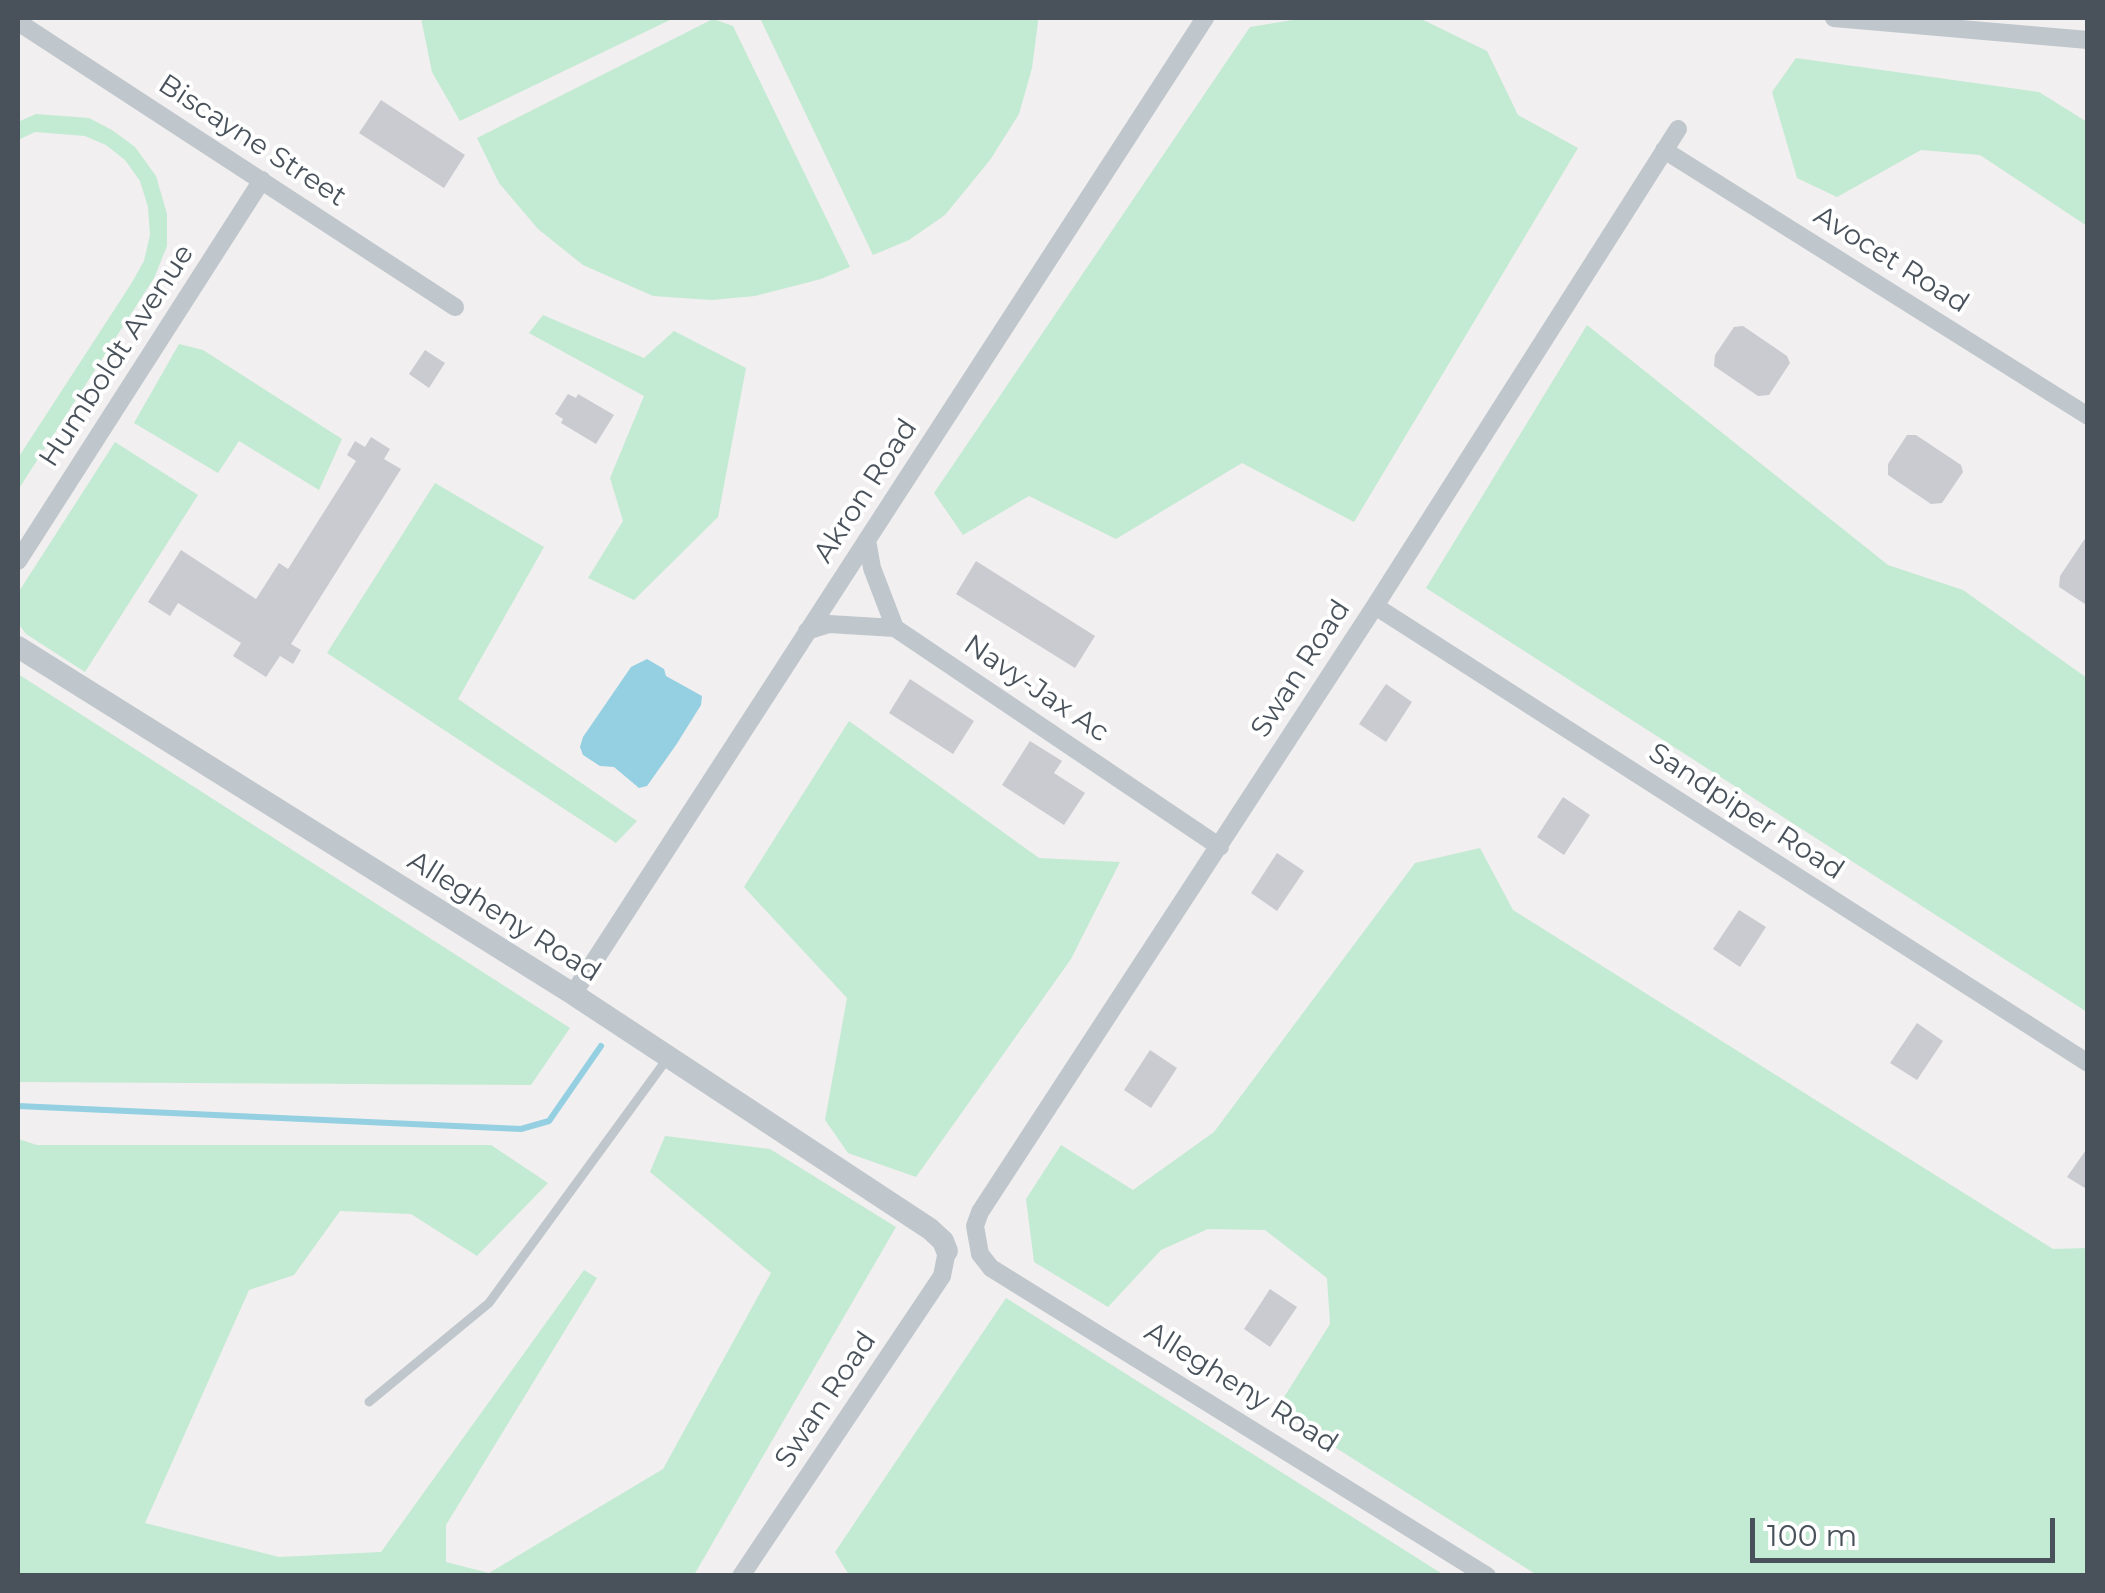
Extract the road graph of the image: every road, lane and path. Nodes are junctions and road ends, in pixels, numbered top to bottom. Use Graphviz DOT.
graph roads {
  1 [pos="1205,18"];
  2 [pos="1834,18"];
  3 [pos="24,26"];
  4 [pos="2088,40"];
  5 [pos="18,48"];
  6 [pos="1678,129"];
  7 [pos="1664,150"];
  8 [pos="262,180"];
  9 [pos="455,307"];
  10 [pos="2088,416"];
  11 [pos="866,540"];
  12 [pos="18,562"];
  13 [pos="1375,606"];
  14 [pos="896,628"];
  15 [pos="807,632"];
  16 [pos="18,648"];
  17 [pos="1220,847"];
  18 [pos="573,994"];
  19 [pos="668,1057"];
  20 [pos="2088,1063"];
  21 [pos="976,1240"];
  22 [pos="947,1250"];
  23 [pos="369,1402"];
  24 [pos="741,1576"];
  25 [pos="1487,1576"];
  1 -- 11 [label="street, Akron Road"];
  2 -- 4 [label="street"];
  3 -- 5 [label="street"];
  3 -- 8 [label="street, Biscayne Street"];
  6 -- 7 [label="street, Swan Road"];
  7 -- 10 [label="street, Avocet Road"];
  7 -- 13 [label="street, Swan Road"];
  8 -- 9 [label="street, Biscayne Street"];
  8 -- 12 [label="street, Humboldt Avenue"];
  11 -- 14 [label="street"];
  11 -- 15 [label="street, Akron Road"];
  13 -- 17 [label="street, Swan Road"];
  13 -- 20 [label="street, Sandpiper Road"];
  14 -- 15 [label="street"];
  14 -- 17 [label="street, Navy-Jax Ac"];
  15 -- 18 [label="street, Akron Road"];
  16 -- 18 [label="street, Allegheny Road"];
  17 -- 21 [label="street, Swan Road"];
  18 -- 19 [label="street, Allegheny Road"];
  19 -- 22 [label="street, Allegheny Road"];
  19 -- 23 [label="lane"];
  21 -- 25 [label="street, Allegheny Road"];
  22 -- 24 [label="street, Swan Road"];
}
